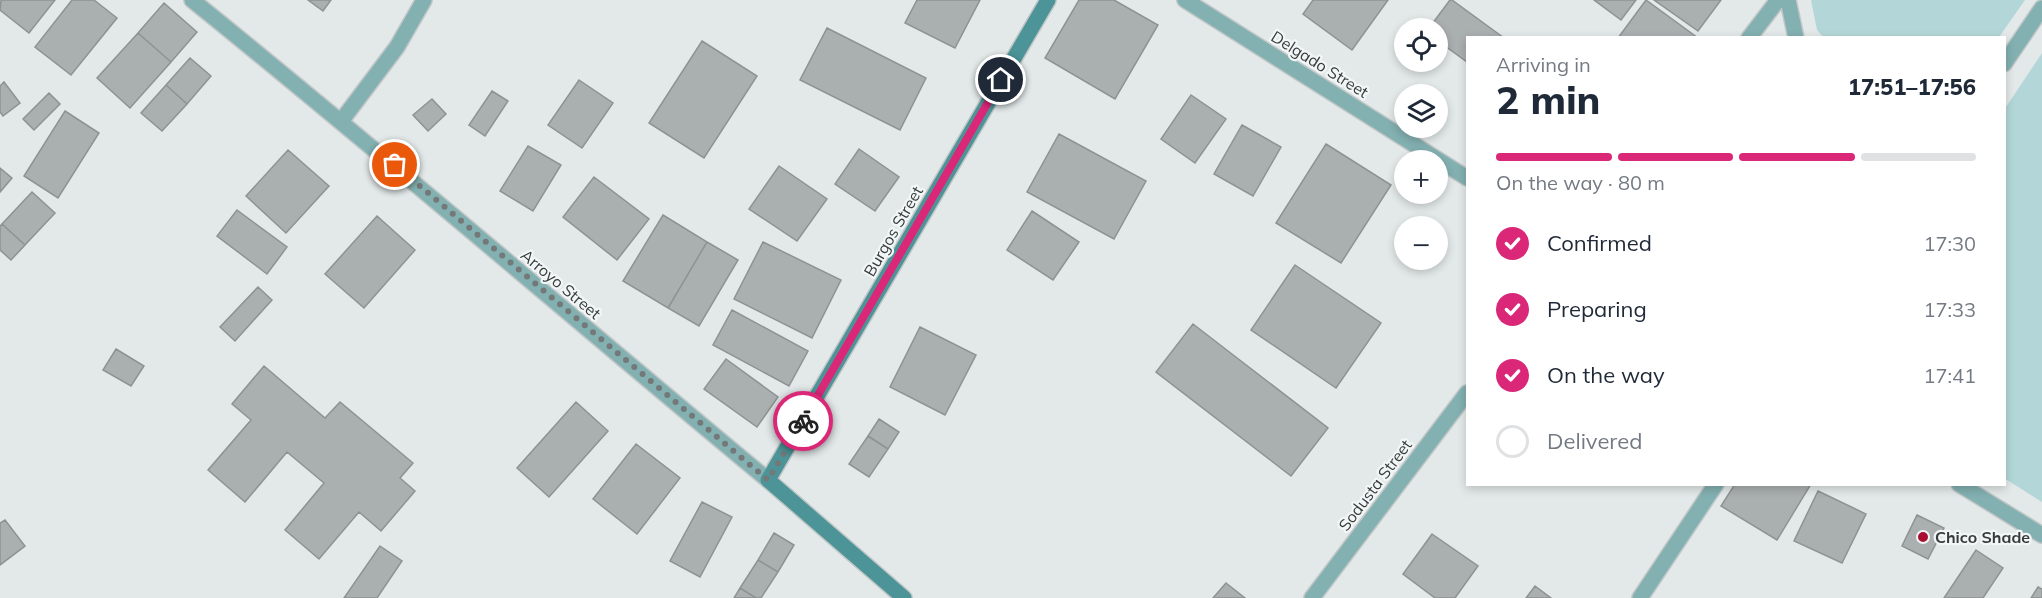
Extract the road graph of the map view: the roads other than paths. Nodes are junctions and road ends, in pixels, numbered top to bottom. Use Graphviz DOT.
graph roads {
  1 [pos="192,0"];
  2 [pos="424,0"];
  3 [pos="1048,0"];
  4 [pos="1185,0"];
  5 [pos="1778,0"];
  6 [pos="1788,0"];
  7 [pos="2042,8"];
  8 [pos="1751,36"];
  9 [pos="1796,36"];
  10 [pos="2006,61"];
  11 [pos="342,120"];
  12 [pos="1466,177"];
  13 [pos="1466,394"];
  14 [pos="768,480"];
  15 [pos="1715,486"];
  16 [pos="1962,486"];
  17 [pos="2042,535"];
  18 [pos="904,598"];
  19 [pos="1312,598"];
  20 [pos="1640,598"];
  1 -- 11 [label="street, Arroyo Street"];
  2 -- 11 [label="street"];
  3 -- 14 [label="street, Burgos Street"];
  4 -- 12 [label="street, Delgado Street"];
  5 -- 8 [label="street"];
  6 -- 9 [label="street"];
  7 -- 10 [label="street"];
  11 -- 14 [label="street, Arroyo Street"];
  13 -- 19 [label="street, Sodusta Street"];
  14 -- 18 [label="street, Arroyo Street"];
  15 -- 20 [label="street"];
  16 -- 17 [label="street"];
}
